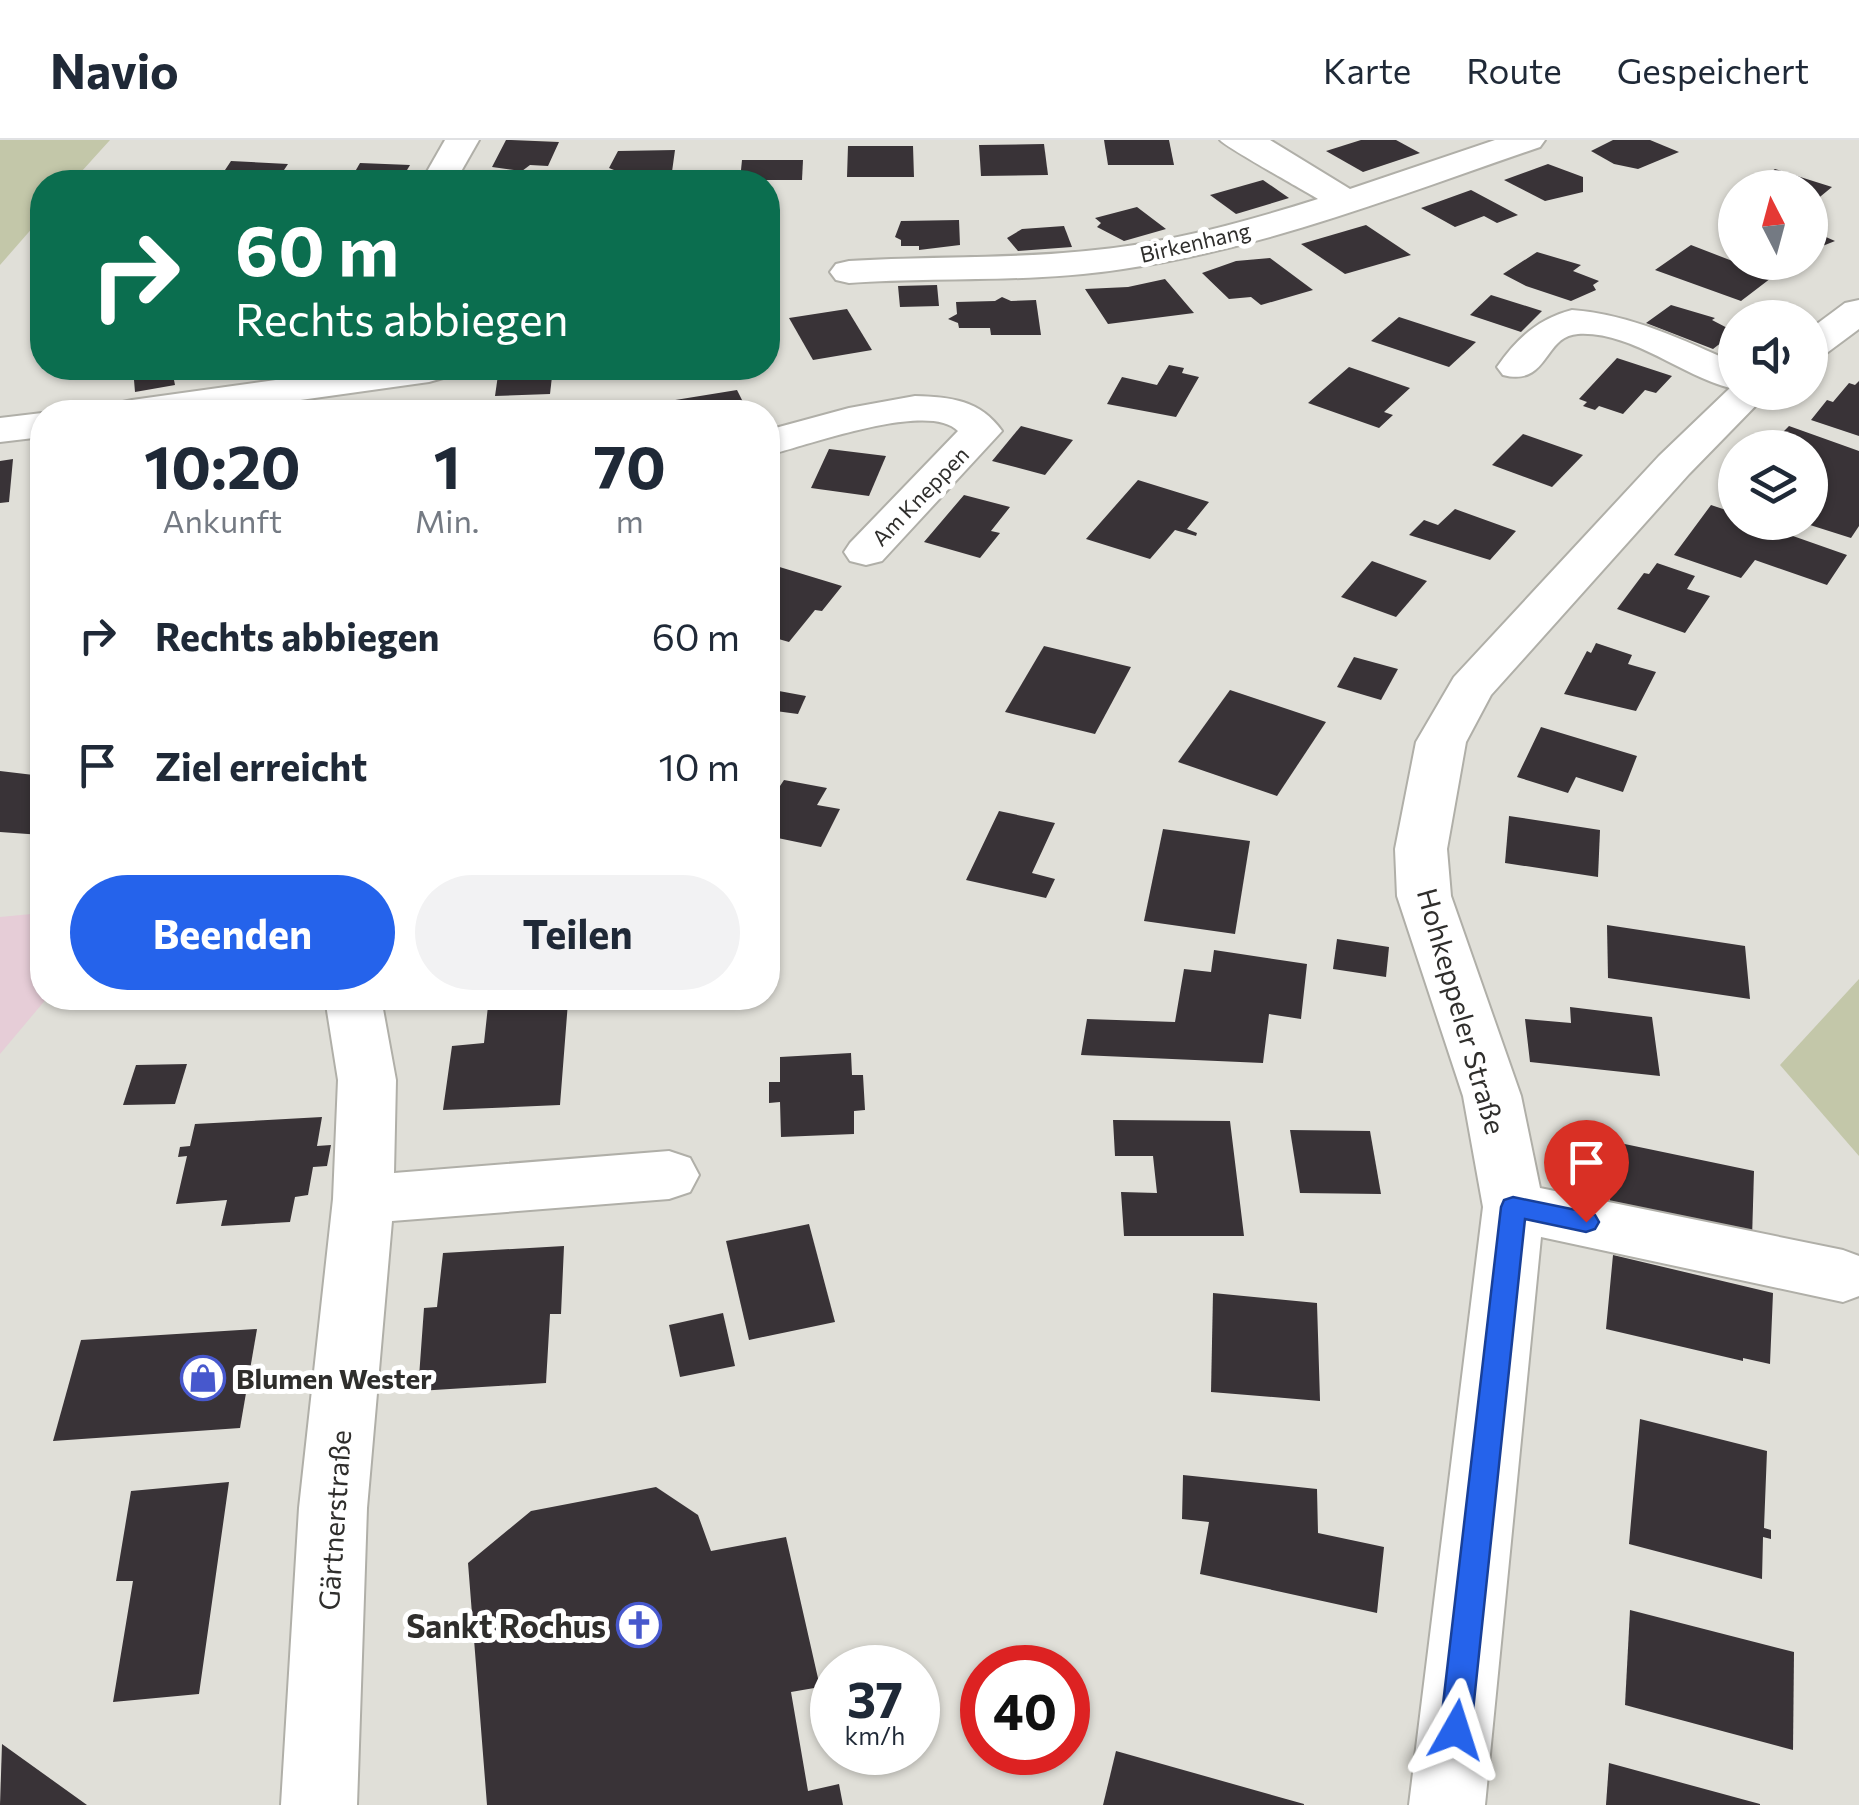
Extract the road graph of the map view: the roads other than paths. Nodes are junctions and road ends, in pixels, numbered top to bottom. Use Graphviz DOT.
graph roads {
  1 [pos="462,140"];
  2 [pos="1237,140"];
  3 [pos="1528,140"];
  4 [pos="445,170"];
  5 [pos="1344,201"];
  6 [pos="849,272"];
  7 [pos="1859,312"];
  8 [pos="1828,334"];
  9 [pos="1517,367"];
  10 [pos="1718,370"];
  11 [pos="348,380"];
  12 [pos="213,400"];
  13 [pos="1731,410"];
  14 [pos="30,426"];
  15 [pos="0,430"];
  16 [pos="780,440"];
  17 [pos="866,552"];
  18 [pos="355,1010"];
  19 [pos="669,1175"];
  20 [pos="363,1200"];
  21 [pos="1513,1207"];
  22 [pos="1843,1276"];
  23 [pos="318,1805"];
  24 [pos="1447,1805"];
  1 -- 4 [label="street"];
  2 -- 5 [label="street"];
  3 -- 5 [label="street, Birkenhang"];
  5 -- 6 [label="street, Birkenhang"];
  7 -- 8 [label="street"];
  9 -- 10 [label="street"];
  11 -- 12 [label="street"];
  13 -- 21 [label="street, Hohkeppeler Straße"];
  14 -- 15 [label="street"];
  16 -- 17 [label="street, Am Kneppen"];
  18 -- 20 [label="street, Gärtnerstraße"];
  19 -- 20 [label="street"];
  20 -- 23 [label="street, Gärtnerstraße"];
  21 -- 22 [label="street"];
  21 -- 24 [label="street, Hohkeppeler Straße"];
}
